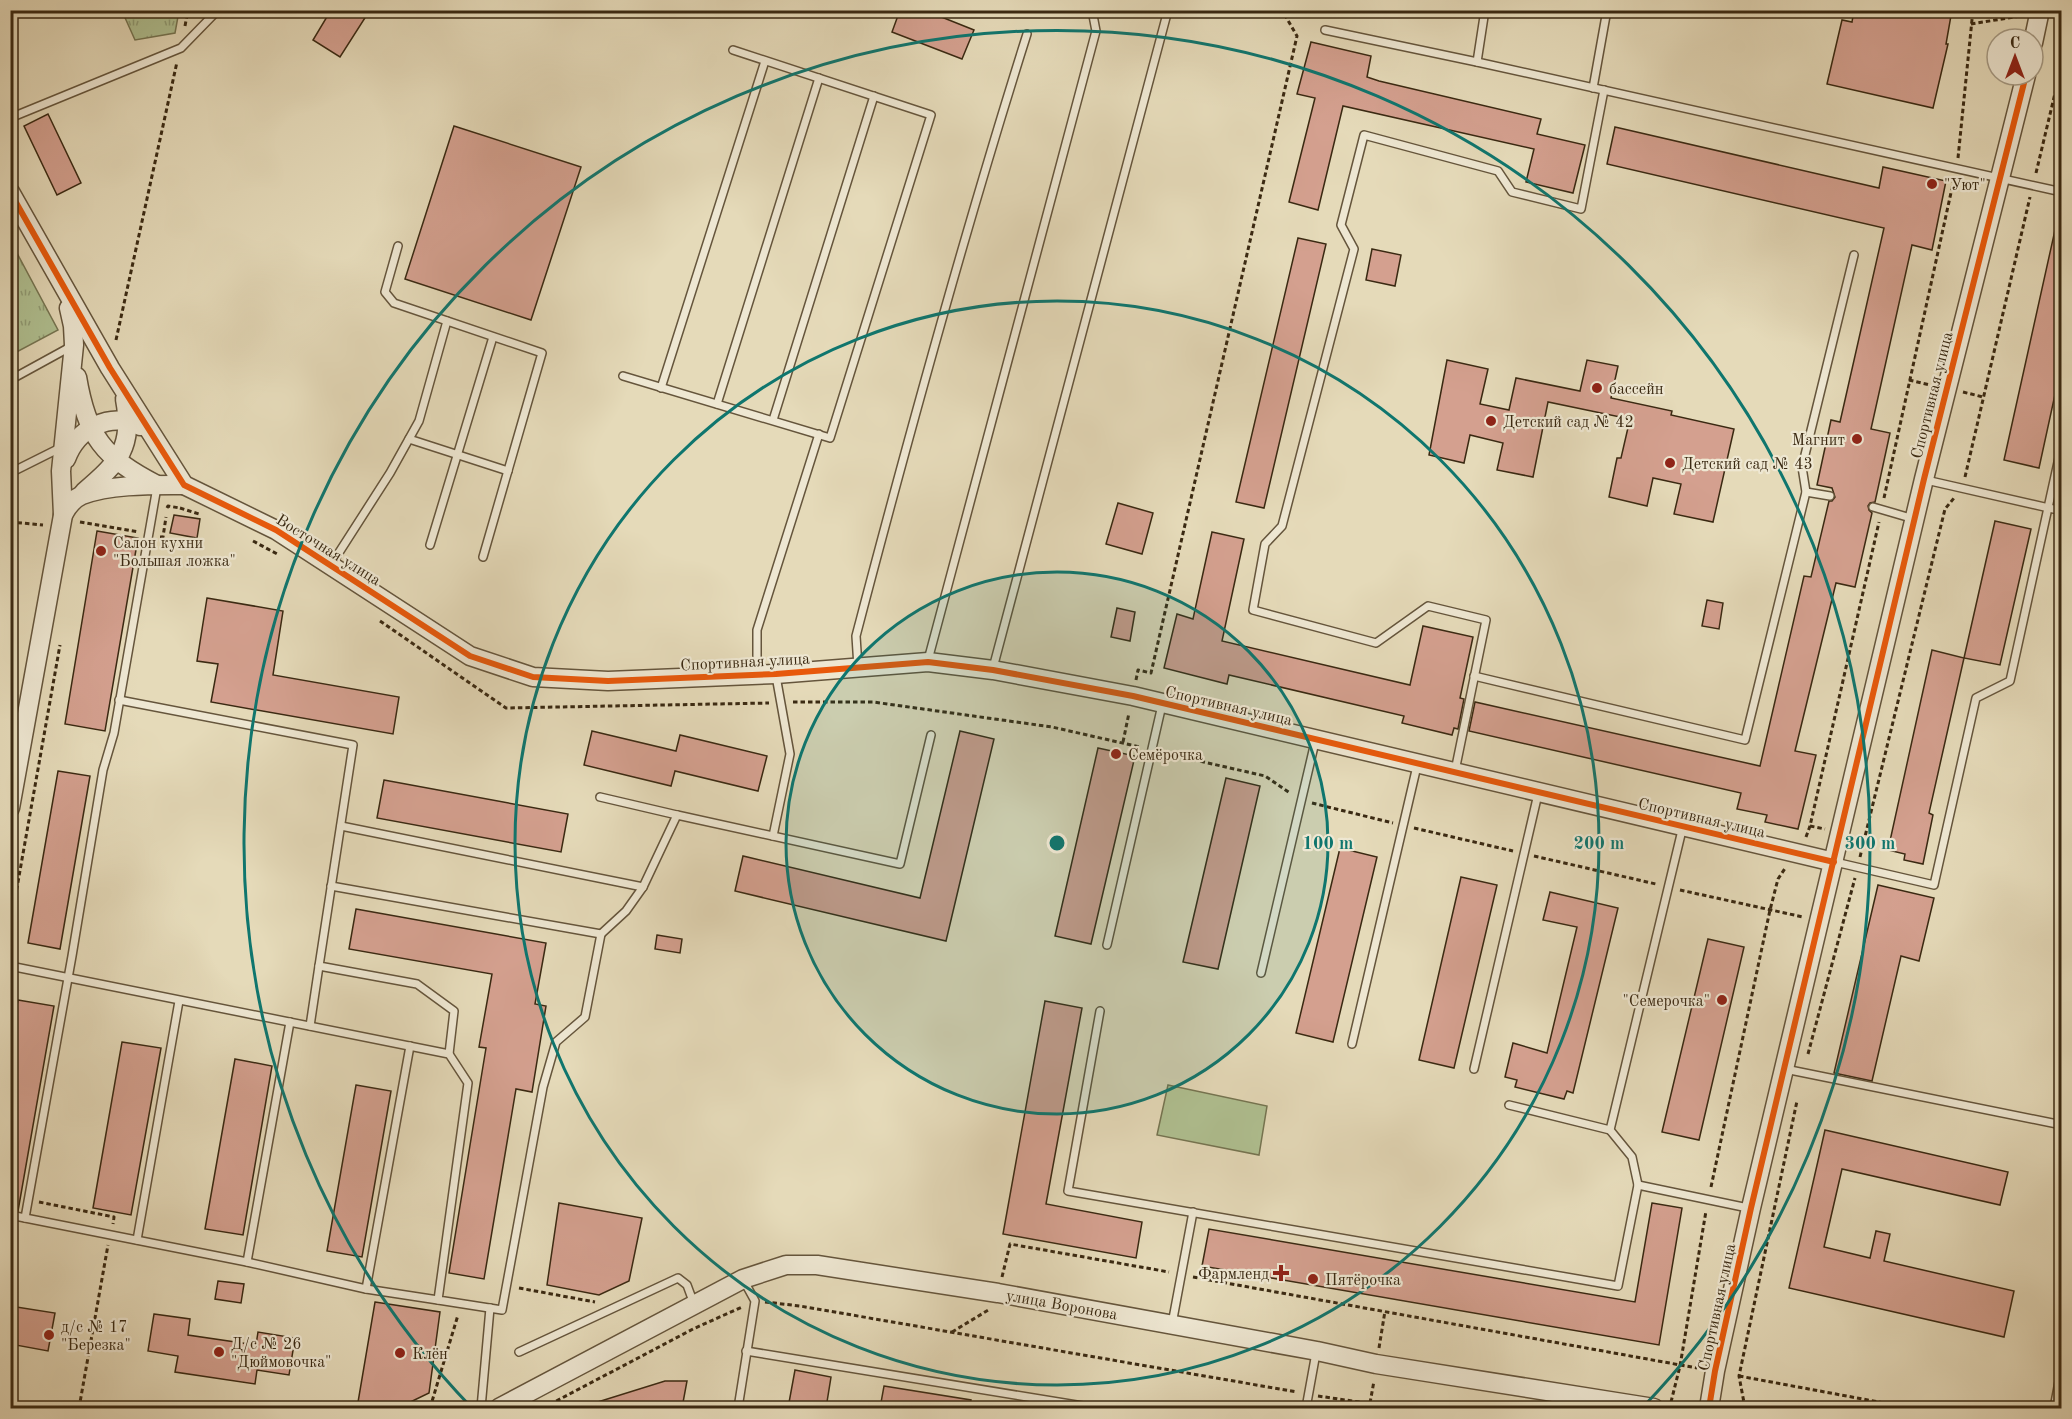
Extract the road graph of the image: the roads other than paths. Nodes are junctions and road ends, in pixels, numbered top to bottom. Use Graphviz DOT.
graph roads {
  1 [pos="218,10"];
  2 [pos="1092,10"];
  3 [pos="1168,10"];
  4 [pos="1485,10"];
  5 [pos="1607,10"];
  6 [pos="2040,12"];
  7 [pos="2037,27"];
  8 [pos="1326,30"];
  9 [pos="1027,34"];
  10 [pos="733,50"];
  11 [pos="765,61"];
  12 [pos="1477,62"];
  13 [pos="819,78"];
  14 [pos="2023,87"];
  15 [pos="1593,88"];
  16 [pos="1604,90"];
  17 [pos="874,96"];
  18 [pos="10,118"];
  19 [pos="2001,178"];
  20 [pos="10,192"];
  21 [pos="2061,192"];
  22 [pos="398,246"];
  23 [pos="1854,255"];
  24 [pos="63,287"];
  25 [pos="447,321"];
  26 [pos="493,336"];
  27 [pos="74,350"];
  28 [pos="110,368"];
  29 [pos="623,376"];
  30 [pos="10,380"];
  31 [pos="661,387"];
  32 [pos="717,404"];
  33 [pos="773,420"];
  34 [pos="129,422"];
  35 [pos="90,428"];
  36 [pos="151,434"];
  37 [pos="819,434"];
  38 [pos="409,438"];
  39 [pos="2061,444"];
  40 [pos="63,446"];
  41 [pos="457,454"];
  42 [pos="117,460"];
  43 [pos="61,471"];
  44 [pos="508,471"];
  45 [pos="10,473"];
  46 [pos="1924,479"];
  47 [pos="157,485"];
  48 [pos="184,485"];
  49 [pos="1806,492"];
  50 [pos="80,496"];
  51 [pos="1830,496"];
  52 [pos="1874,507"];
  53 [pos="2047,508"];
  54 [pos="2061,511"];
  55 [pos="63,514"];
  56 [pos="1914,519"];
  57 [pos="430,545"];
  58 [pos="483,557"];
  59 [pos="331,565"];
  60 [pos="928,662"];
  61 [pos="858,667"];
  62 [pos="993,670"];
  63 [pos="776,674"];
  64 [pos="757,675"];
  65 [pos="1474,676"];
  66 [pos="608,681"];
  67 [pos="119,700"];
  68 [pos="1162,703"];
  69 [pos="931,735"];
  70 [pos="1316,739"];
  71 [pos="1417,763"];
  72 [pos="1454,772"];
  73 [pos="1538,792"];
  74 [pos="600,797"];
  75 [pos="10,808"];
  76 [pos="677,815"];
  77 [pos="341,826"];
  78 [pos="1683,826"];
  79 [pos="772,836"];
  80 [pos="1834,862"];
  81 [pos="332,886"];
  82 [pos="643,887"];
  83 [pos="601,934"];
  84 [pos="1107,945"];
  85 [pos="10,966"];
  86 [pos="319,966"];
  87 [pos="1261,973"];
  88 [pos="68,978"];
  89 [pos="179,1001"];
  90 [pos="1100,1011"];
  91 [pos="290,1022"];
  92 [pos="310,1026"];
  93 [pos="1352,1044"];
  94 [pos="410,1046"];
  95 [pos="449,1054"];
  96 [pos="1474,1069"];
  97 [pos="1794,1071"];
  98 [pos="1509,1105"];
  99 [pos="2061,1125"];
  100 [pos="1610,1130"];
  101 [pos="1638,1185"];
  102 [pos="1751,1208"];
  103 [pos="1193,1212"];
  104 [pos="10,1215"];
  105 [pos="25,1218"];
  106 [pos="137,1240"];
  107 [pos="247,1262"];
  108 [pos="743,1279"];
  109 [pos="366,1289"];
  110 [pos="438,1300"];
  111 [pos="694,1304"];
  112 [pos="490,1308"];
  113 [pos="1172,1324"];
  114 [pos="746,1351"];
  115 [pos="1317,1351"];
  116 [pos="519,1352"];
  117 [pos="2061,1366"];
  118 [pos="481,1408"];
  119 [pos="499,1408"];
  120 [pos="738,1408"];
  121 [pos="1095,1408"];
  122 [pos="1306,1408"];
  123 [pos="1653,1408"];
  124 [pos="1709,1408"];
  125 [pos="2054,1408"];
  1 -- 18 [label="lane"];
  2 -- 60 [label="lane"];
  3 -- 62 [label="lane"];
  4 -- 12 [label="lane"];
  5 -- 15 [label="lane"];
  6 -- 7 [label="street"];
  8 -- 12 [label="lane"];
  9 -- 61 [label="lane"];
  10 -- 11 [label="lane"];
  11 -- 13 [label="lane"];
  11 -- 31 [label="lane"];
  12 -- 15 [label="lane"];
  13 -- 17 [label="lane"];
  13 -- 32 [label="lane"];
  14 -- 19 [label="street, Спортивная улица"];
  15 -- 16 [label="lane"];
  16 -- 19 [label="lane"];
  16 -- 65 [label="lane"];
  17 -- 33 [label="lane"];
  17 -- 37 [label="lane"];
  19 -- 21 [label="lane"];
  19 -- 46 [label="street, Спортивная улица"];
  20 -- 24 [label="street"];
  22 -- 25 [label="lane"];
  23 -- 49 [label="lane"];
  24 -- 27 [label="street"];
  24 -- 28 [label="street"];
  25 -- 26 [label="lane"];
  25 -- 38 [label="lane"];
  26 -- 41 [label="lane"];
  26 -- 44 [label="lane"];
  27 -- 30 [label="lane"];
  27 -- 35 [label="street"];
  27 -- 40 [label="street"];
  28 -- 34 [label="street"];
  28 -- 36 [label="street"];
  29 -- 31 [label="lane"];
  31 -- 32 [label="lane"];
  32 -- 33 [label="lane"];
  33 -- 37 [label="lane"];
  34 -- 35 [label="street"];
  34 -- 36 [label="street"];
  34 -- 42 [label="street"];
  35 -- 42 [label="street"];
  35 -- 43 [label="street"];
  36 -- 48 [label="street"];
  37 -- 64 [label="lane"];
  38 -- 41 [label="lane"];
  38 -- 59 [label="lane"];
  39 -- 53 [label="lane"];
  40 -- 43 [label="street"];
  40 -- 45 [label="lane"];
  41 -- 44 [label="lane"];
  41 -- 57 [label="lane"];
  42 -- 47 [label="street"];
  42 -- 50 [label="street"];
  43 -- 55 [label="street"];
  44 -- 58 [label="lane"];
  46 -- 53 [label="lane"];
  46 -- 56 [label="street, Спортивная улица"];
  47 -- 48 [label="street"];
  47 -- 50 [label="street"];
  47 -- 67 [label="lane"];
  48 -- 59 [label="street, Восточная улица"];
  49 -- 51 [label="lane"];
  49 -- 65 [label="lane"];
  50 -- 55 [label="street"];
  52 -- 56 [label="lane"];
  53 -- 54 [label="lane"];
  53 -- 80 [label="lane"];
  55 -- 75 [label="street"];
  56 -- 80 [label="street, Спортивная улица"];
  59 -- 66 [label="street, Восточная улица"];
  60 -- 61 [label="street, Спортивная улица"];
  60 -- 62 [label="street, Спортивная улица"];
  61 -- 63 [label="street, Спортивная улица"];
  62 -- 68 [label="street, Спортивная улица"];
  63 -- 64 [label="street, Спортивная улица"];
  63 -- 79 [label="lane"];
  64 -- 66 [label="street, Спортивная улица"];
  65 -- 72 [label="lane"];
  67 -- 77 [label="lane"];
  67 -- 88 [label="lane"];
  68 -- 70 [label="street, Спортивная улица"];
  68 -- 84 [label="lane"];
  69 -- 79 [label="lane"];
  70 -- 71 [label="street, Спортивная улица"];
  70 -- 87 [label="lane"];
  71 -- 72 [label="street, Спортивная улица"];
  71 -- 93 [label="lane"];
  72 -- 73 [label="street, Спортивная улица"];
  73 -- 78 [label="street, Спортивная улица"];
  73 -- 96 [label="lane"];
  74 -- 76 [label="lane"];
  76 -- 79 [label="lane"];
  76 -- 82 [label="lane"];
  77 -- 81 [label="lane"];
  77 -- 82 [label="lane"];
  78 -- 80 [label="street, Спортивная улица"];
  78 -- 100 [label="lane"];
  80 -- 97 [label="street, Спортивная улица"];
  81 -- 83 [label="lane"];
  81 -- 86 [label="lane"];
  82 -- 83 [label="lane"];
  83 -- 112 [label="lane"];
  85 -- 88 [label="lane"];
  86 -- 92 [label="lane"];
  86 -- 95 [label="lane"];
  88 -- 89 [label="lane"];
  88 -- 105 [label="lane"];
  89 -- 91 [label="lane"];
  89 -- 106 [label="lane"];
  90 -- 103 [label="lane"];
  91 -- 92 [label="lane"];
  91 -- 107 [label="lane"];
  92 -- 94 [label="lane"];
  94 -- 95 [label="lane"];
  94 -- 109 [label="lane"];
  95 -- 110 [label="lane"];
  97 -- 99 [label="lane"];
  97 -- 102 [label="street, Спортивная улица"];
  98 -- 100 [label="lane"];
  100 -- 101 [label="lane"];
  101 -- 102 [label="lane"];
  101 -- 103 [label="lane"];
  102 -- 124 [label="street, Спортивная улица"];
  103 -- 113 [label="lane"];
  104 -- 105 [label="lane"];
  105 -- 106 [label="lane"];
  106 -- 107 [label="lane"];
  107 -- 109 [label="lane"];
  108 -- 111 [label="street, улица Воронова"];
  108 -- 113 [label="street, улица Воронова"];
  108 -- 114 [label="lane"];
  109 -- 110 [label="lane"];
  110 -- 112 [label="lane"];
  111 -- 116 [label="lane"];
  111 -- 119 [label="street, улица Воронова"];
  112 -- 118 [label="lane"];
  113 -- 115 [label="street, улица Воронова"];
  114 -- 120 [label="lane"];
  114 -- 121 [label="lane"];
  115 -- 122 [label="lane"];
  115 -- 123 [label="street, улица Воронова"];
  117 -- 125 [label="lane"];
}
